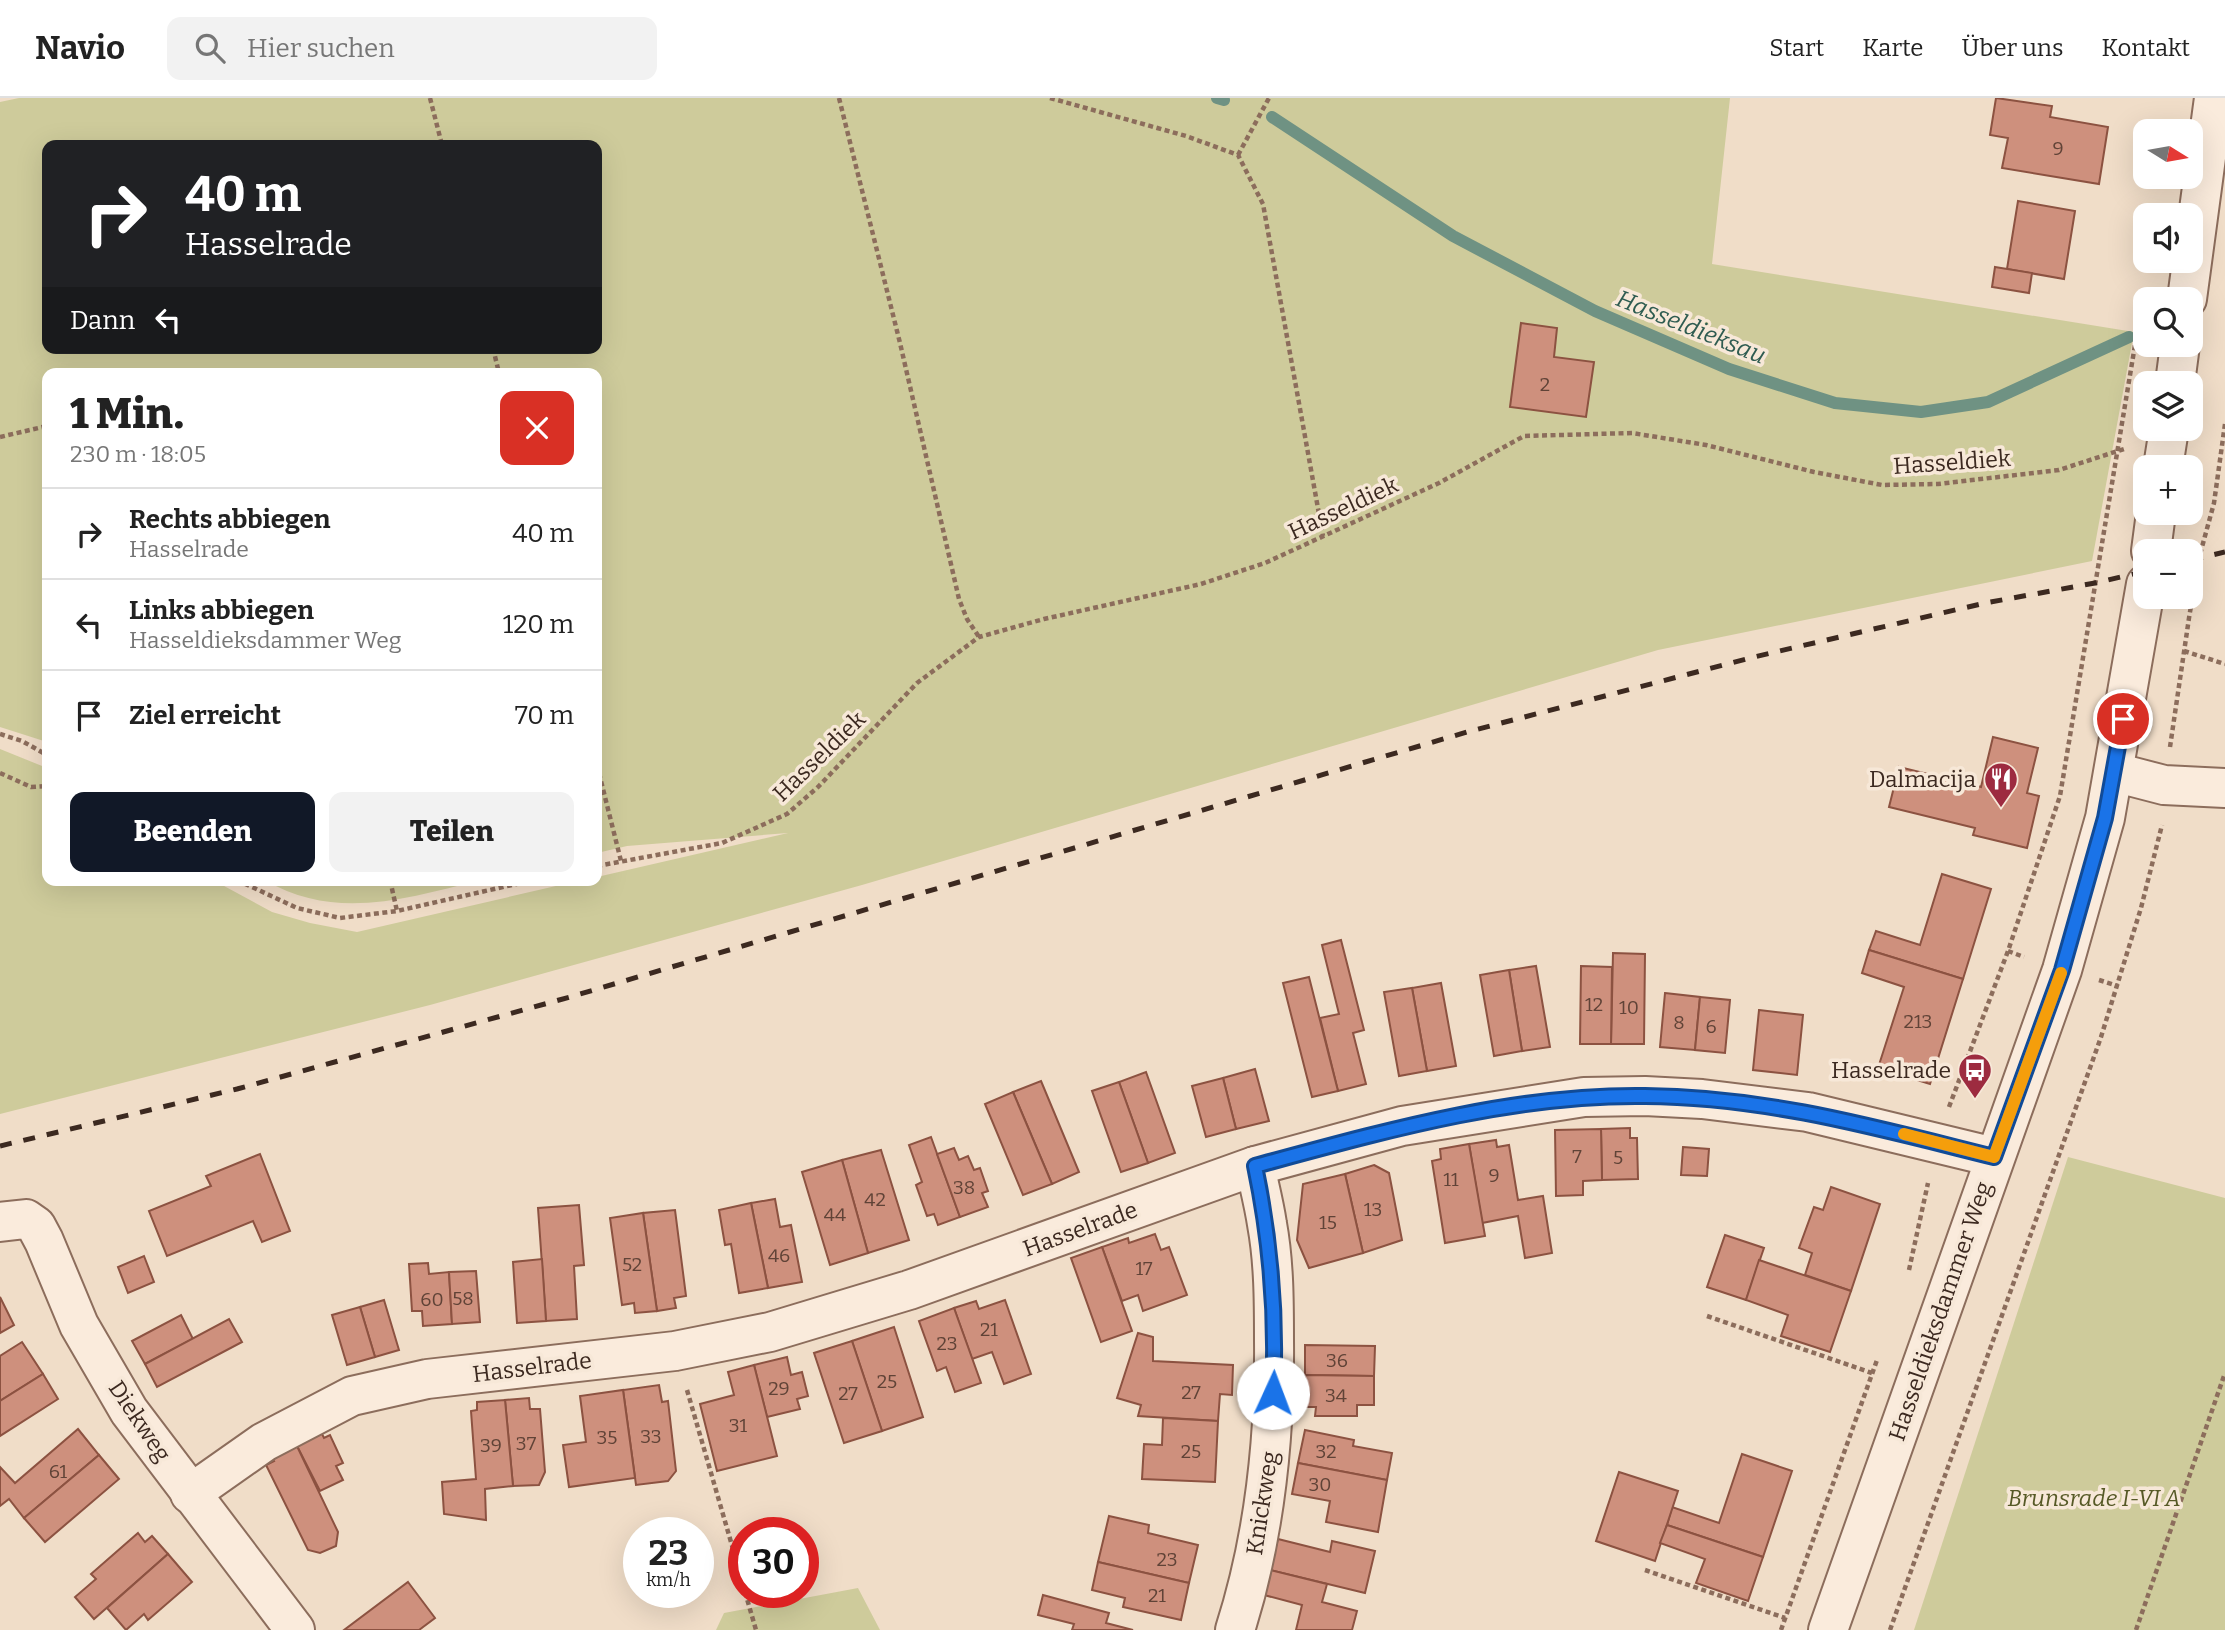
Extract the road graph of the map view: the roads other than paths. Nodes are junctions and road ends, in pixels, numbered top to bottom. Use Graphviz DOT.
graph roads {
  1 [pos="2214,98"];
  2 [pos="2189,287"];
  3 [pos="2142,609"];
  4 [pos="2114,772"];
  5 [pos="2225,789"];
  6 [pos="1994,1157"];
  7 [pos="1255,1166"];
  8 [pos="0,1222"];
  9 [pos="190,1494"];
  10 [pos="295,1630"];
  11 [pos="1235,1630"];
  12 [pos="1828,1630"];
  1 -- 2 [label="street"];
  3 -- 4 [label="street, Hasseldieksdammer Weg"];
  4 -- 5 [label="street"];
  4 -- 6 [label="street, Hasseldieksdammer Weg"];
  6 -- 7 [label="street, Hasselrade"];
  6 -- 12 [label="street, Hasseldieksdammer Weg"];
  7 -- 9 [label="street, Hasselrade"];
  7 -- 11 [label="street, Knickweg"];
  8 -- 9 [label="street, Diekweg"];
  9 -- 10 [label="street, Diekweg"];
}
